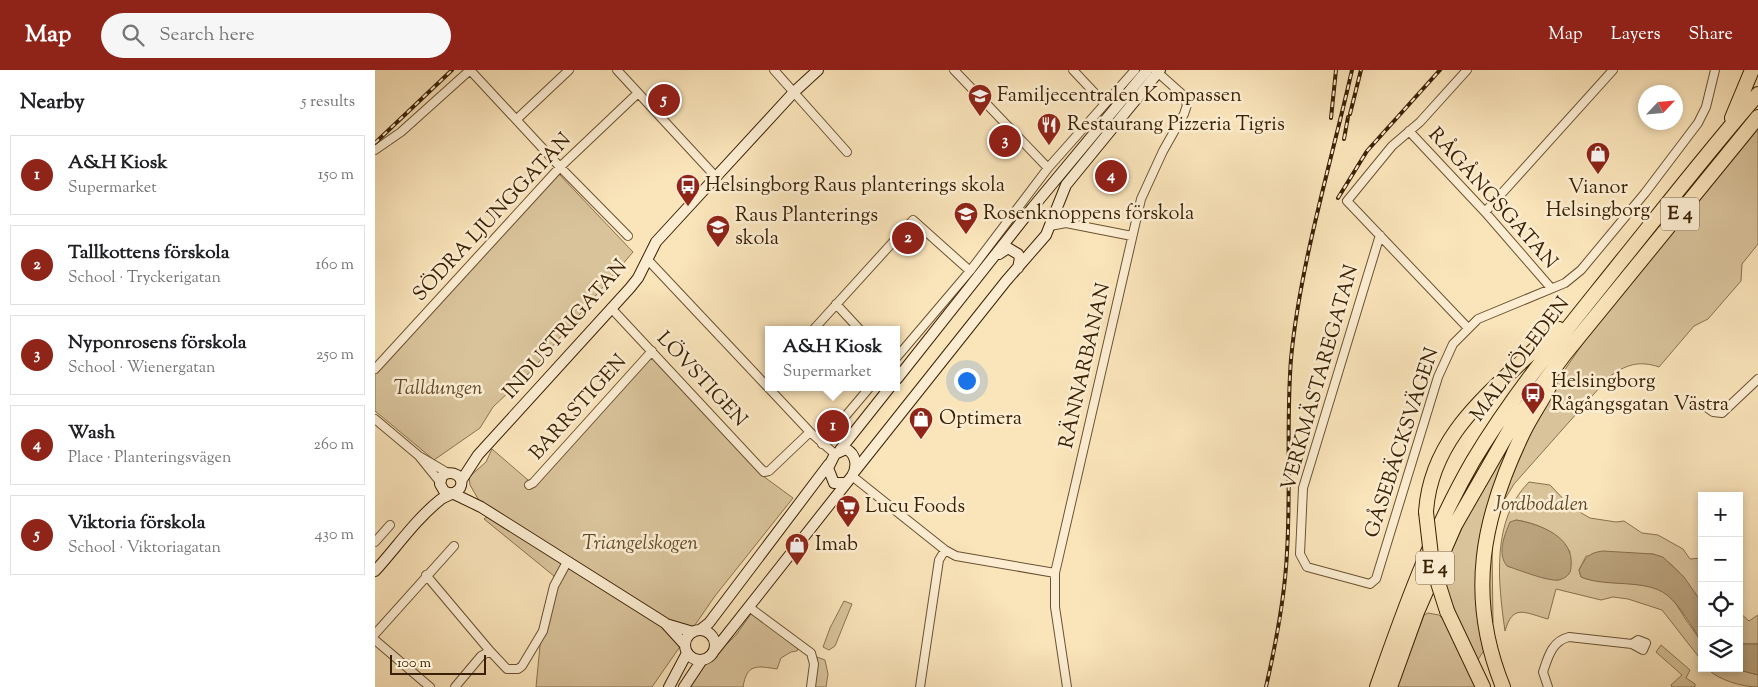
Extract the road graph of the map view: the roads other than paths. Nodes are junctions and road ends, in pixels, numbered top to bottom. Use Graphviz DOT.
graph roads {
  1 [pos="470,70"];
  2 [pos="569,70"];
  3 [pos="617,70"];
  4 [pos="774,70"];
  5 [pos="818,70"];
  6 [pos="954,70"];
  7 [pos="1073,70"];
  8 [pos="1135,70"];
  9 [pos="1467,70"];
  10 [pos="1613,70"];
  11 [pos="1715,70"];
  12 [pos="1752,70"];
  13 [pos="1155,71"];
  14 [pos="794,92"];
  15 [pos="638,93"];
  16 [pos="1758,94"];
  17 [pos="1105,104"];
  18 [pos="1758,117"];
  19 [pos="517,119"];
  20 [pos="1728,130"];
  21 [pos="1409,131"];
  22 [pos="375,150"];
  23 [pos="847,152"];
  24 [pos="560,167"];
  25 [pos="1048,168"];
  26 [pos="716,177"];
  27 [pos="1485,212"];
  28 [pos="1051,226"];
  29 [pos="1380,235"];
  30 [pos="628,236"];
  31 [pos="1132,236"];
  32 [pos="995,257"];
  33 [pos="648,260"];
  34 [pos="1017,269"];
  35 [pos="970,271"];
  36 [pos="1551,288"];
  37 [pos="836,304"];
  38 [pos="611,308"];
  39 [pos="1580,312"];
  40 [pos="817,326"];
  41 [pos="856,326"];
  42 [pos="1467,327"];
  43 [pos="652,351"];
  44 [pos="900,353"];
  45 [pos="1565,355"];
  46 [pos="375,369"];
  47 [pos="900,375"];
  48 [pos="1758,379"];
  49 [pos="765,381"];
  50 [pos="763,383"];
  51 [pos="771,391"];
  52 [pos="868,391"];
  53 [pos="887,391"];
  54 [pos="1703,405"];
  55 [pos="1516,407"];
  56 [pos="375,419"];
  57 [pos="810,432"];
  58 [pos="822,444"];
  59 [pos="838,452"];
  60 [pos="478,455"];
  61 [pos="419,456"];
  62 [pos="829,464"];
  63 [pos="449,473"];
  64 [pos="851,476"];
  65 [pos="461,482"];
  66 [pos="440,483"];
  67 [pos="529,485"];
  68 [pos="452,493"];
  69 [pos="481,507"];
  70 [pos="428,510"];
  71 [pos="390,525"];
  72 [pos="375,542"];
  73 [pos="454,546"];
  74 [pos="945,550"];
  75 [pos="567,562"];
  76 [pos="375,571"];
  77 [pos="1055,573"];
  78 [pos="425,575"];
  79 [pos="1370,584"];
  80 [pos="749,607"];
  81 [pos="665,623"];
  82 [pos="696,631"];
  83 [pos="375,634"];
  84 [pos="375,640"];
  85 [pos="1632,644"];
  86 [pos="686,649"];
  87 [pos="490,651"];
  88 [pos="714,651"];
  89 [pos="702,660"];
  90 [pos="1482,686"];
  91 [pos="430,687"];
  92 [pos="455,687"];
  93 [pos="669,687"];
  94 [pos="684,687"];
  95 [pos="811,687"];
  96 [pos="920,687"];
  97 [pos="1067,687"];
  98 [pos="1377,687"];
  99 [pos="1390,687"];
  100 [pos="1503,687"];
  101 [pos="1548,687"];
  1 -- 19 [label="street"];
  1 -- 22 [label="street"];
  2 -- 19 [label="street"];
  3 -- 15 [label="street"];
  4 -- 14 [label="street"];
  5 -- 14 [label="main road, INDUSTRIGATAN"];
  6 -- 25 [label="street"];
  7 -- 17 [label="street"];
  8 -- 17 [label="street"];
  9 -- 21 [label="street"];
  10 -- 27 [label="street"];
  11 -- 36 [label="street, GÅSEBÄCKSVÄGEN"];
  12 -- 20 [label="highway"];
  13 -- 28 [label="main road"];
  13 -- 31 [label="street, RÄNNARBANAN"];
  13 -- 32 [label="main road"];
  14 -- 23 [label="street"];
  14 -- 26 [label="main road, INDUSTRIGATAN"];
  15 -- 24 [label="street, SÖDRA LJUNGGATAN"];
  15 -- 26 [label="street"];
  16 -- 20 [label="highway, MALMÖLEDEN / E 4"];
  17 -- 25 [label="street"];
  18 -- 45 [label="highway, MALMÖLEDEN / E 4"];
  19 -- 24 [label="street"];
  20 -- 39 [label="highway, MALMÖLEDEN / E 4"];
  21 -- 27 [label="street, RÅGÅNGSGATAN"];
  21 -- 29 [label="street"];
  24 -- 30 [label="street"];
  24 -- 46 [label="street, SÖDRA LJUNGGATAN"];
  25 -- 35 [label="street"];
  26 -- 33 [label="main road, INDUSTRIGATAN"];
  27 -- 36 [label="street, RÅGÅNGSGATAN"];
  28 -- 31 [label="street"];
  28 -- 34 [label="main road"];
  29 -- 42 [label="street"];
  29 -- 79 [label="street, VERKMÄSTAREGATAN"];
  31 -- 77 [label="street, RÄNNARBANAN"];
  32 -- 34 [label="main road"];
  32 -- 47 [label="main road"];
  33 -- 38 [label="main road, INDUSTRIGATAN"];
  33 -- 50 [label="street"];
  34 -- 64 [label="main road"];
  35 -- 37 [label="street"];
  35 -- 44 [label="street"];
  36 -- 42 [label="street, GÅSEBÄCKSVÄGEN"];
  37 -- 40 [label="street"];
  37 -- 41 [label="street"];
  38 -- 43 [label="street, LÖVSTIGEN"];
  38 -- 60 [label="main road, INDUSTRIGATAN"];
  39 -- 55 [label="highway, MALMÖLEDEN / E 4"];
  39 -- 90 [label="highway, bridge"];
  42 -- 79 [label="street, GÅSEBÄCKSVÄGEN"];
  43 -- 57 [label="street, LÖVSTIGEN"];
  43 -- 67 [label="street, BARRSTIGEN"];
  45 -- 55 [label="highway, MALMÖLEDEN / E 4"];
  45 -- 100 [label="highway"];
  48 -- 54 [label="street"];
  49 -- 50 [label="street"];
  51 -- 57 [label="street"];
  52 -- 58 [label="street"];
  53 -- 59 [label="main road"];
  55 -- 98 [label="highway, MALMÖLEDEN / E 4"];
  55 -- 99 [label="highway, MALMÖLEDEN / E 4"];
  56 -- 61 [label="street"];
  57 -- 58 [label="street"];
  58 -- 59 [label="street"];
  59 -- 62 [label="main road"];
  59 -- 64 [label="main road"];
  60 -- 63 [label="main road, INDUSTRIGATAN"];
  60 -- 65 [label="main road, INDUSTRIGATAN"];
  61 -- 63 [label="street"];
  61 -- 66 [label="street"];
  62 -- 64 [label="main road"];
  62 -- 82 [label="main road"];
  63 -- 65 [label="main road"];
  63 -- 66 [label="main road"];
  64 -- 74 [label="street"];
  64 -- 80 [label="main road"];
  65 -- 68 [label="main road"];
  65 -- 69 [label="main road"];
  66 -- 68 [label="main road"];
  66 -- 70 [label="main road"];
  68 -- 69 [label="main road"];
  68 -- 70 [label="main road"];
  69 -- 75 [label="main road"];
  70 -- 76 [label="main road"];
  71 -- 72 [label="street"];
  73 -- 78 [label="street"];
  74 -- 77 [label="street"];
  74 -- 96 [label="street"];
  75 -- 81 [label="main road"];
  75 -- 87 [label="street"];
  77 -- 97 [label="street, RÄNNARBANAN"];
  78 -- 83 [label="street"];
  78 -- 87 [label="street"];
  80 -- 88 [label="main road"];
  80 -- 95 [label="street"];
  81 -- 82 [label="main road"];
  81 -- 86 [label="main road"];
  82 -- 86 [label="main road"];
  82 -- 88 [label="main road"];
  84 -- 91 [label="street"];
  85 -- 101 [label="street"];
  86 -- 89 [label="main road"];
  86 -- 93 [label="main road"];
  87 -- 92 [label="street"];
  88 -- 89 [label="main road"];
  89 -- 94 [label="main road"];
}
